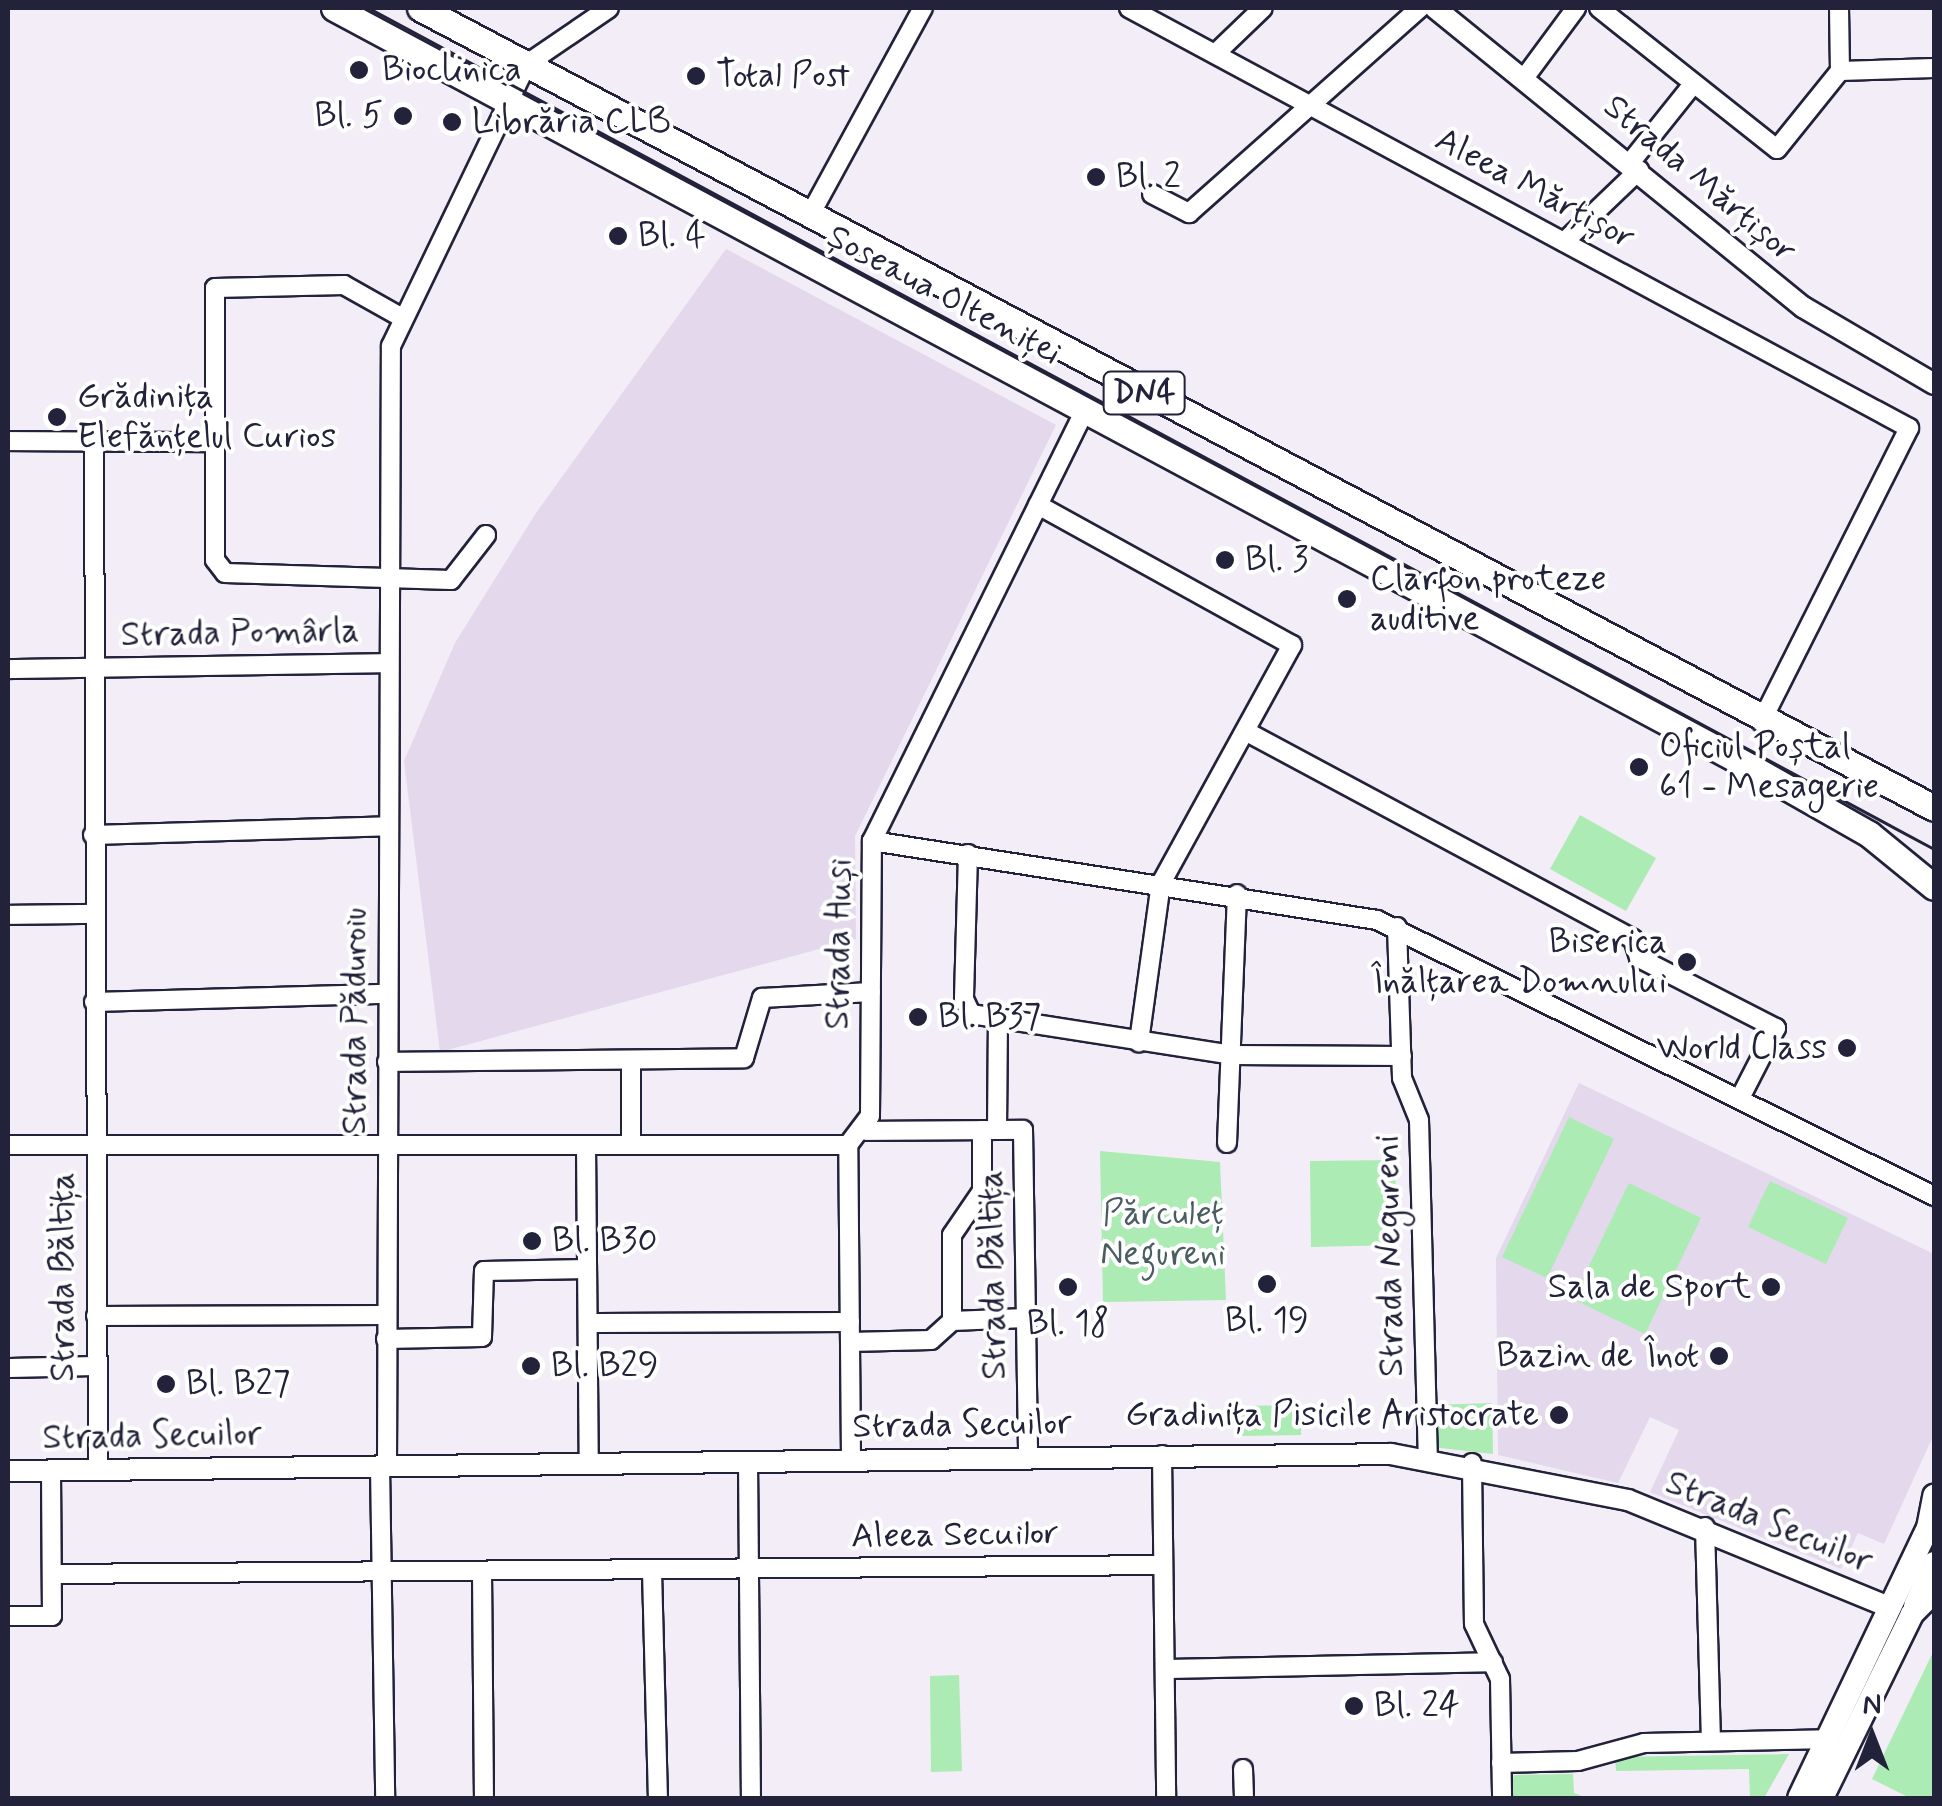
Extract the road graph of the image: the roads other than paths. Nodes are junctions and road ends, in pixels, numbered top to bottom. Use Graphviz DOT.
graph roads {
  1 [pos="334,8"];
  2 [pos="420,8"];
  3 [pos="609,8"];
  4 [pos="923,8"];
  5 [pos="1130,8"];
  6 [pos="1263,8"];
  7 [pos="1420,8"];
  8 [pos="1435,8"];
  9 [pos="1576,8"];
  10 [pos="1599,8"];
  11 [pos="1839,8"];
  12 [pos="1215,54"];
  13 [pos="527,64"];
  14 [pos="1934,68"];
  15 [pos="1840,71"];
  16 [pos="1525,77"];
  17 [pos="1693,84"];
  18 [pos="511,102"];
  19 [pos="1313,107"];
  20 [pos="1634,167"];
  21 [pos="1152,194"];
  22 [pos="810,215"];
  23 [pos="1564,242"];
  24 [pos="399,316"];
  25 [pos="1934,384"];
  26 [pos="1085,410"];
  27 [pos="8,441"];
  28 [pos="94,441"];
  29 [pos="214,442"];
  30 [pos="1038,505"];
  31 [pos="486,534"];
  32 [pos="386,576"];
  33 [pos="387,663"];
  34 [pos="94,668"];
  35 [pos="8,669"];
  36 [pos="1762,722"];
  37 [pos="1247,732"];
  38 [pos="1867,778"];
  39 [pos="1934,794"];
  40 [pos="1934,808"];
  41 [pos="388,826"];
  42 [pos="93,836"];
  43 [pos="872,841"];
  44 [pos="968,854"];
  45 [pos="1161,883"];
  46 [pos="1934,886"];
  47 [pos="1237,894"];
  48 [pos="93,914"];
  49 [pos="8,915"];
  50 [pos="1398,928"];
  51 [pos="870,992"];
  52 [pos="387,994"];
  53 [pos="94,1002"];
  54 [pos="998,1021"];
  55 [pos="1140,1042"];
  56 [pos="1232,1055"];
  57 [pos="1402,1056"];
  58 [pos="631,1060"];
  59 [pos="387,1062"];
  60 [pos="1740,1098"];
  61 [pos="989,1130"];
  62 [pos="866,1131"];
  63 [pos="1227,1143"];
  64 [pos="8,1145"];
  65 [pos="95,1145"];
  66 [pos="387,1145"];
  67 [pos="586,1145"];
  68 [pos="631,1145"];
  69 [pos="848,1145"];
  70 [pos="1934,1196"];
  71 [pos="587,1269"];
  72 [pos="386,1315"];
  73 [pos="96,1316"];
  74 [pos="1026,1318"];
  75 [pos="952,1320"];
  76 [pos="850,1322"];
  77 [pos="588,1323"];
  78 [pos="386,1339"];
  79 [pos="850,1342"];
  80 [pos="96,1366"];
  81 [pos="8,1368"];
  82 [pos="1162,1455"];
  83 [pos="1028,1456"];
  84 [pos="1428,1458"];
  85 [pos="851,1459"];
  86 [pos="748,1460"];
  87 [pos="588,1463"];
  88 [pos="1472,1464"];
  89 [pos="383,1466"];
  90 [pos="98,1469"];
  91 [pos="8,1470"];
  92 [pos="52,1470"];
  93 [pos="1934,1496"];
  94 [pos="1931,1522"];
  95 [pos="1706,1527"];
  96 [pos="1934,1563"];
  97 [pos="1163,1564"];
  98 [pos="748,1570"];
  99 [pos="652,1571"];
  100 [pos="482,1572"];
  101 [pos="382,1573"];
  102 [pos="52,1574"];
  103 [pos="1934,1592"];
  104 [pos="1902,1611"];
  105 [pos="8,1616"];
  106 [pos="1493,1662"];
  107 [pos="1165,1669"];
  108 [pos="1829,1739"];
  109 [pos="1711,1741"];
  110 [pos="1501,1764"];
  111 [pos="1244,1769"];
  112 [pos="385,1798"];
  113 [pos="484,1798"];
  114 [pos="658,1798"];
  115 [pos="751,1798"];
  116 [pos="1166,1798"];
  117 [pos="1244,1798"];
  118 [pos="1502,1798"];
  119 [pos="1799,1798"];
  120 [pos="1822,1798"];
  1 -- 18 [label="main road, Șoseaua Olteniței / DN4"];
  2 -- 13 [label="main road, Șoseaua Olteniței / DN4"];
  3 -- 13 [label="street"];
  4 -- 22 [label="street"];
  5 -- 12 [label="street, Aleea Mărțișor"];
  6 -- 12 [label="street"];
  7 -- 19 [label="street"];
  8 -- 16 [label="street, Strada Mărțișor"];
  9 -- 16 [label="street"];
  10 -- 17 [label="street"];
  11 -- 15 [label="street"];
  12 -- 19 [label="street, Aleea Mărțișor"];
  13 -- 18 [label="street, Strada Păduroiu"];
  13 -- 22 [label="main road, Șoseaua Olteniței / DN4"];
  14 -- 15 [label="street"];
  15 -- 17 [label="street"];
  16 -- 20 [label="street, Strada Mărțișor"];
  17 -- 20 [label="street"];
  18 -- 24 [label="street, Strada Păduroiu"];
  18 -- 26 [label="main road, Șoseaua Olteniței / DN4"];
  19 -- 21 [label="street"];
  19 -- 23 [label="street, Aleea Mărțișor"];
  20 -- 23 [label="street"];
  20 -- 25 [label="street, Strada Mărțișor"];
  22 -- 36 [label="main road, Șoseaua Olteniței / DN4"];
  23 -- 36 [label="street, Aleea Mărțișor"];
  24 -- 29 [label="street"];
  24 -- 32 [label="street, Strada Păduroiu"];
  26 -- 30 [label="street, Strada Huși"];
  26 -- 46 [label="main road, Șoseaua Olteniței / DN4"];
  27 -- 28 [label="street"];
  28 -- 29 [label="street"];
  28 -- 34 [label="street, Strada Pomârla"];
  29 -- 32 [label="street"];
  30 -- 37 [label="street"];
  30 -- 43 [label="street, Strada Huși"];
  31 -- 32 [label="street"];
  32 -- 33 [label="street, Strada Păduroiu"];
  33 -- 34 [label="street, Strada Pomârla"];
  33 -- 41 [label="street, Strada Păduroiu"];
  34 -- 35 [label="street, Strada Pomârla"];
  34 -- 42 [label="street, Strada Pomârla"];
  36 -- 38 [label="main road, Șoseaua Olteniței / DN4"];
  37 -- 45 [label="street"];
  37 -- 60 [label="street"];
  38 -- 39 [label="main road"];
  38 -- 40 [label="main road, Șoseaua Olteniței / DN4"];
  41 -- 42 [label="street"];
  41 -- 52 [label="street, Strada Păduroiu"];
  42 -- 48 [label="street, Strada Pomârla"];
  43 -- 44 [label="street"];
  43 -- 51 [label="street, Strada Huși"];
  44 -- 45 [label="street"];
  44 -- 54 [label="street"];
  45 -- 47 [label="street"];
  45 -- 55 [label="street"];
  47 -- 50 [label="street"];
  47 -- 56 [label="street"];
  48 -- 49 [label="street"];
  48 -- 53 [label="street, Strada Băltița"];
  50 -- 57 [label="street, Strada Negureni"];
  50 -- 60 [label="street"];
  51 -- 58 [label="street"];
  51 -- 62 [label="street, Strada Huși"];
  52 -- 53 [label="street"];
  52 -- 59 [label="street, Strada Păduroiu"];
  53 -- 65 [label="street, Strada Băltița"];
  54 -- 55 [label="street"];
  54 -- 61 [label="street"];
  55 -- 56 [label="street"];
  56 -- 57 [label="street"];
  56 -- 63 [label="street"];
  57 -- 84 [label="street, Strada Negureni"];
  58 -- 59 [label="street"];
  58 -- 68 [label="street"];
  59 -- 66 [label="street, Strada Păduroiu"];
  60 -- 70 [label="street"];
  61 -- 62 [label="street, Strada Băltița"];
  61 -- 74 [label="street, Strada Băltița"];
  61 -- 75 [label="street"];
  62 -- 69 [label="street"];
  64 -- 65 [label="street, Strada Băltița"];
  65 -- 66 [label="street, Strada Băltița"];
  65 -- 73 [label="street, Strada Băltița"];
  66 -- 67 [label="street, Strada Băltița"];
  66 -- 72 [label="street, Strada Păduroiu"];
  67 -- 68 [label="street, Strada Băltița"];
  67 -- 71 [label="street"];
  68 -- 69 [label="street, Strada Băltița"];
  69 -- 76 [label="street"];
  71 -- 77 [label="street"];
  71 -- 78 [label="street"];
  72 -- 73 [label="street"];
  72 -- 78 [label="street, Strada Păduroiu"];
  73 -- 80 [label="street, Strada Băltița"];
  74 -- 75 [label="street"];
  74 -- 83 [label="street, Strada Băltița"];
  75 -- 79 [label="street"];
  76 -- 77 [label="street"];
  76 -- 79 [label="street"];
  77 -- 87 [label="street"];
  78 -- 89 [label="street, Strada Păduroiu"];
  79 -- 85 [label="street"];
  80 -- 81 [label="street"];
  80 -- 90 [label="street, Strada Băltița"];
  82 -- 83 [label="street, Strada Secuilor"];
  82 -- 84 [label="street, Strada Secuilor"];
  82 -- 97 [label="street"];
  83 -- 85 [label="street, Strada Secuilor"];
  84 -- 88 [label="street, Strada Secuilor"];
  85 -- 86 [label="street, Strada Secuilor"];
  86 -- 87 [label="street, Strada Secuilor"];
  86 -- 98 [label="street"];
  87 -- 89 [label="street, Strada Secuilor"];
  88 -- 95 [label="street, Strada Secuilor"];
  88 -- 106 [label="street"];
  89 -- 90 [label="street, Strada Secuilor"];
  89 -- 101 [label="street, Strada Păduroiu"];
  90 -- 92 [label="street, Strada Secuilor"];
  91 -- 92 [label="street, Strada Secuilor"];
  92 -- 102 [label="street"];
  93 -- 94 [label="main road"];
  94 -- 104 [label="main road"];
  95 -- 104 [label="street, Strada Secuilor"];
  95 -- 109 [label="street"];
  96 -- 104 [label="main road"];
  97 -- 98 [label="street, Aleea Secuilor"];
  97 -- 107 [label="street"];
  98 -- 99 [label="street, Aleea Secuilor"];
  98 -- 115 [label="street"];
  99 -- 100 [label="street, Aleea Secuilor"];
  99 -- 114 [label="street"];
  100 -- 101 [label="street, Aleea Secuilor"];
  100 -- 113 [label="street"];
  101 -- 102 [label="street, Aleea Secuilor"];
  101 -- 112 [label="street, Strada Păduroiu"];
  102 -- 105 [label="street"];
  103 -- 104 [label="main road"];
  104 -- 108 [label="main road"];
  104 -- 120 [label="main road"];
  106 -- 107 [label="street"];
  106 -- 110 [label="street"];
  107 -- 116 [label="street"];
  108 -- 109 [label="street"];
  108 -- 119 [label="main road"];
  109 -- 110 [label="street"];
  110 -- 118 [label="street"];
  111 -- 117 [label="street"];
}
